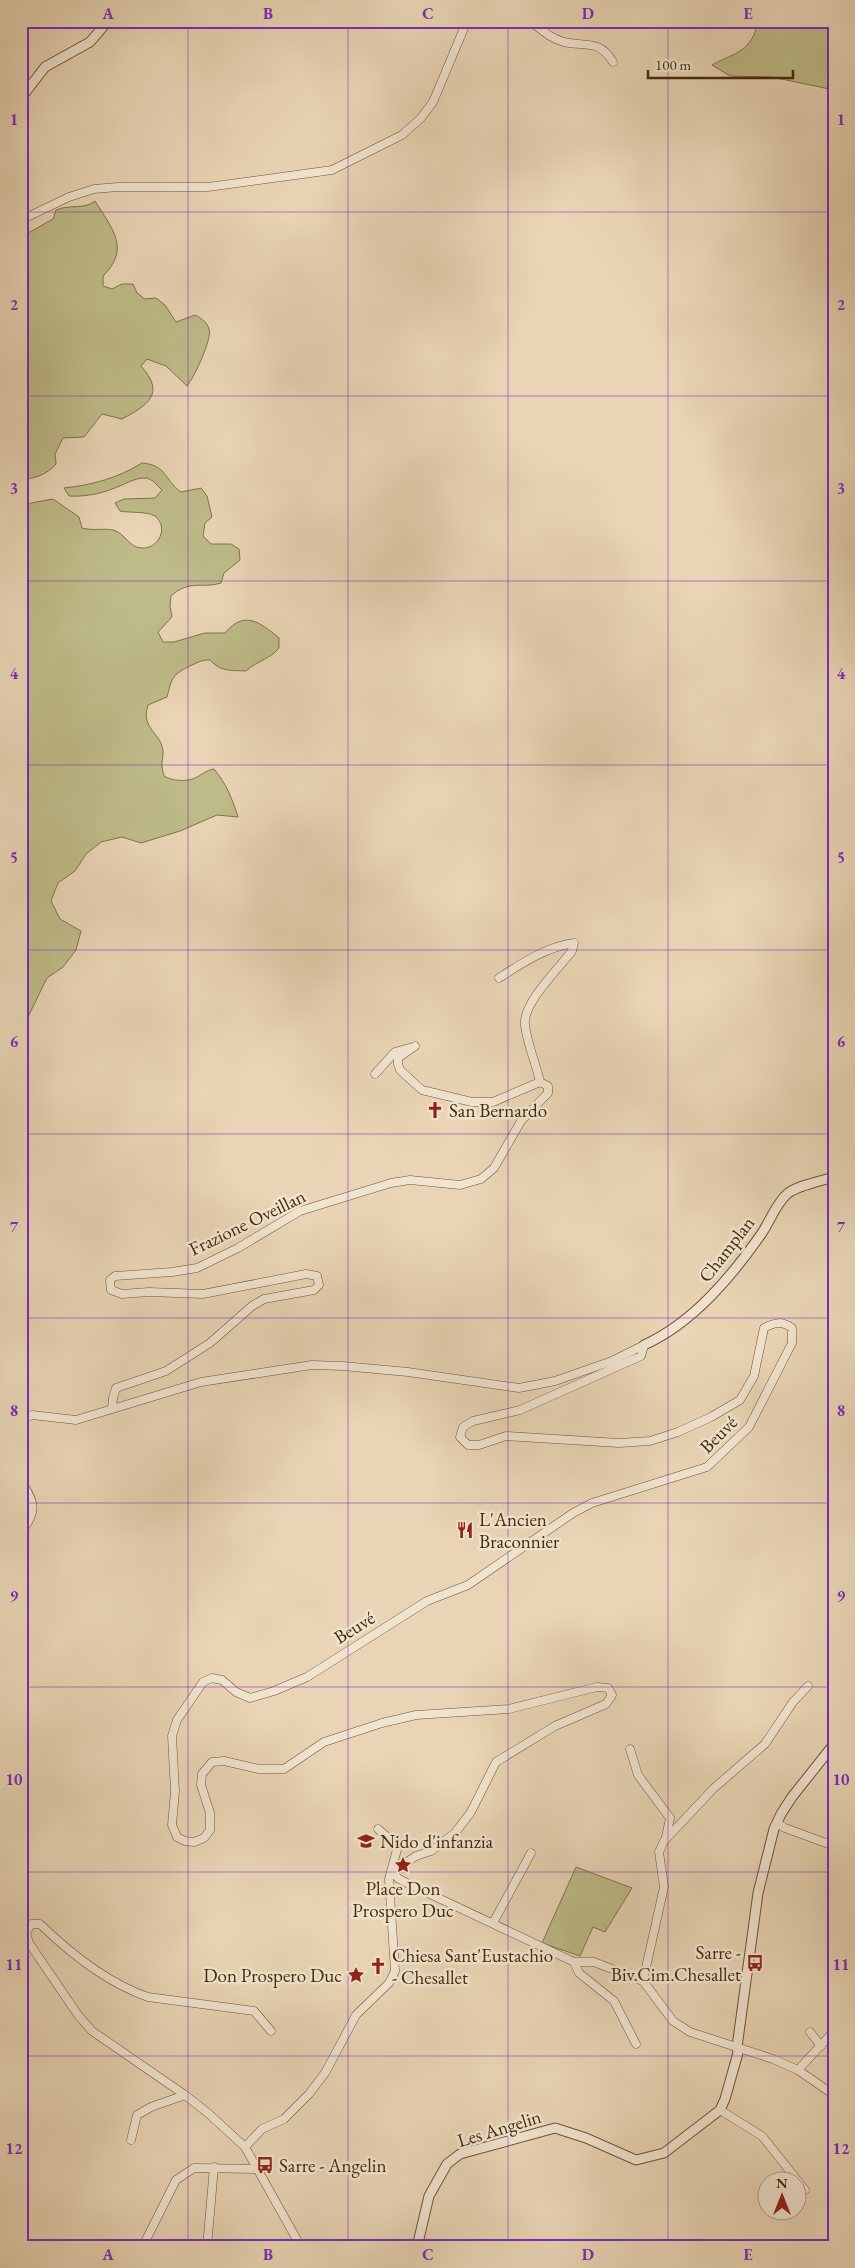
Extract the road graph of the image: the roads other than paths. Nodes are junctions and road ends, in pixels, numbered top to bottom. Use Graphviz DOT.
graph roads {
  1 [pos="108,21"];
  2 [pos="467,21"];
  3 [pos="530,21"];
  4 [pos="612,62"];
  5 [pos="21,98"];
  6 [pos="21,220"];
  7 [pos="498,978"];
  8 [pos="375,1074"];
  9 [pos="540,1082"];
  10 [pos="834,1177"];
  11 [pos="644,1345"];
  12 [pos="112,1408"];
  13 [pos="21,1420"];
  14 [pos="21,1481"];
  15 [pos="21,1533"];
  16 [pos="808,1686"];
  17 [pos="834,1744"];
  18 [pos="630,1749"];
  19 [pos="777,1823"];
  20 [pos="378,1829"];
  21 [pos="664,1841"];
  22 [pos="834,1846"];
  23 [pos="531,1853"];
  24 [pos="392,1872"];
  25 [pos="494,1923"];
  26 [pos="574,1962"];
  27 [pos="643,1981"];
  28 [pos="271,2031"];
  29 [pos="834,2031"];
  30 [pos="810,2032"];
  31 [pos="636,2044"];
  32 [pos="821,2046"];
  33 [pos="737,2047"];
  34 [pos="798,2070"];
  35 [pos="185,2095"];
  36 [pos="834,2095"];
  37 [pos="720,2110"];
  38 [pos="131,2140"];
  39 [pos="245,2147"];
  40 [pos="214,2167"];
  41 [pos="257,2169"];
  42 [pos="788,2170"];
  43 [pos="140,2247"];
  44 [pos="208,2247"];
  45 [pos="302,2247"];
  46 [pos="417,2247"];
  1 -- 5 [label="street"];
  2 -- 6 [label="street"];
  3 -- 4 [label="street"];
  7 -- 9 [label="street, Frazione Oveillan"];
  8 -- 9 [label="street"];
  9 -- 12 [label="street, Frazione Oveillan"];
  10 -- 11 [label="street, Champlan"];
  11 -- 12 [label="street"];
  11 -- 24 [label="street, Beuvé"];
  12 -- 13 [label="street"];
  14 -- 15 [label="street"];
  16 -- 21 [label="street"];
  17 -- 19 [label="street"];
  18 -- 21 [label="street"];
  19 -- 22 [label="street"];
  19 -- 33 [label="street"];
  20 -- 24 [label="street"];
  21 -- 27 [label="street"];
  23 -- 25 [label="street"];
  24 -- 25 [label="street"];
  24 -- 39 [label="street"];
  25 -- 26 [label="street"];
  26 -- 27 [label="street"];
  26 -- 31 [label="street"];
  27 -- 33 [label="street"];
  28 -- 35 [label="street"];
  29 -- 32 [label="street"];
  30 -- 32 [label="street"];
  32 -- 34 [label="street"];
  33 -- 34 [label="street"];
  33 -- 37 [label="street"];
  34 -- 36 [label="street"];
  35 -- 38 [label="street"];
  35 -- 39 [label="street"];
  37 -- 42 [label="street"];
  37 -- 46 [label="street, Les Angelin"];
  39 -- 41 [label="street"];
  40 -- 41 [label="street"];
  40 -- 43 [label="street"];
  40 -- 44 [label="street"];
  41 -- 45 [label="street"];
}
